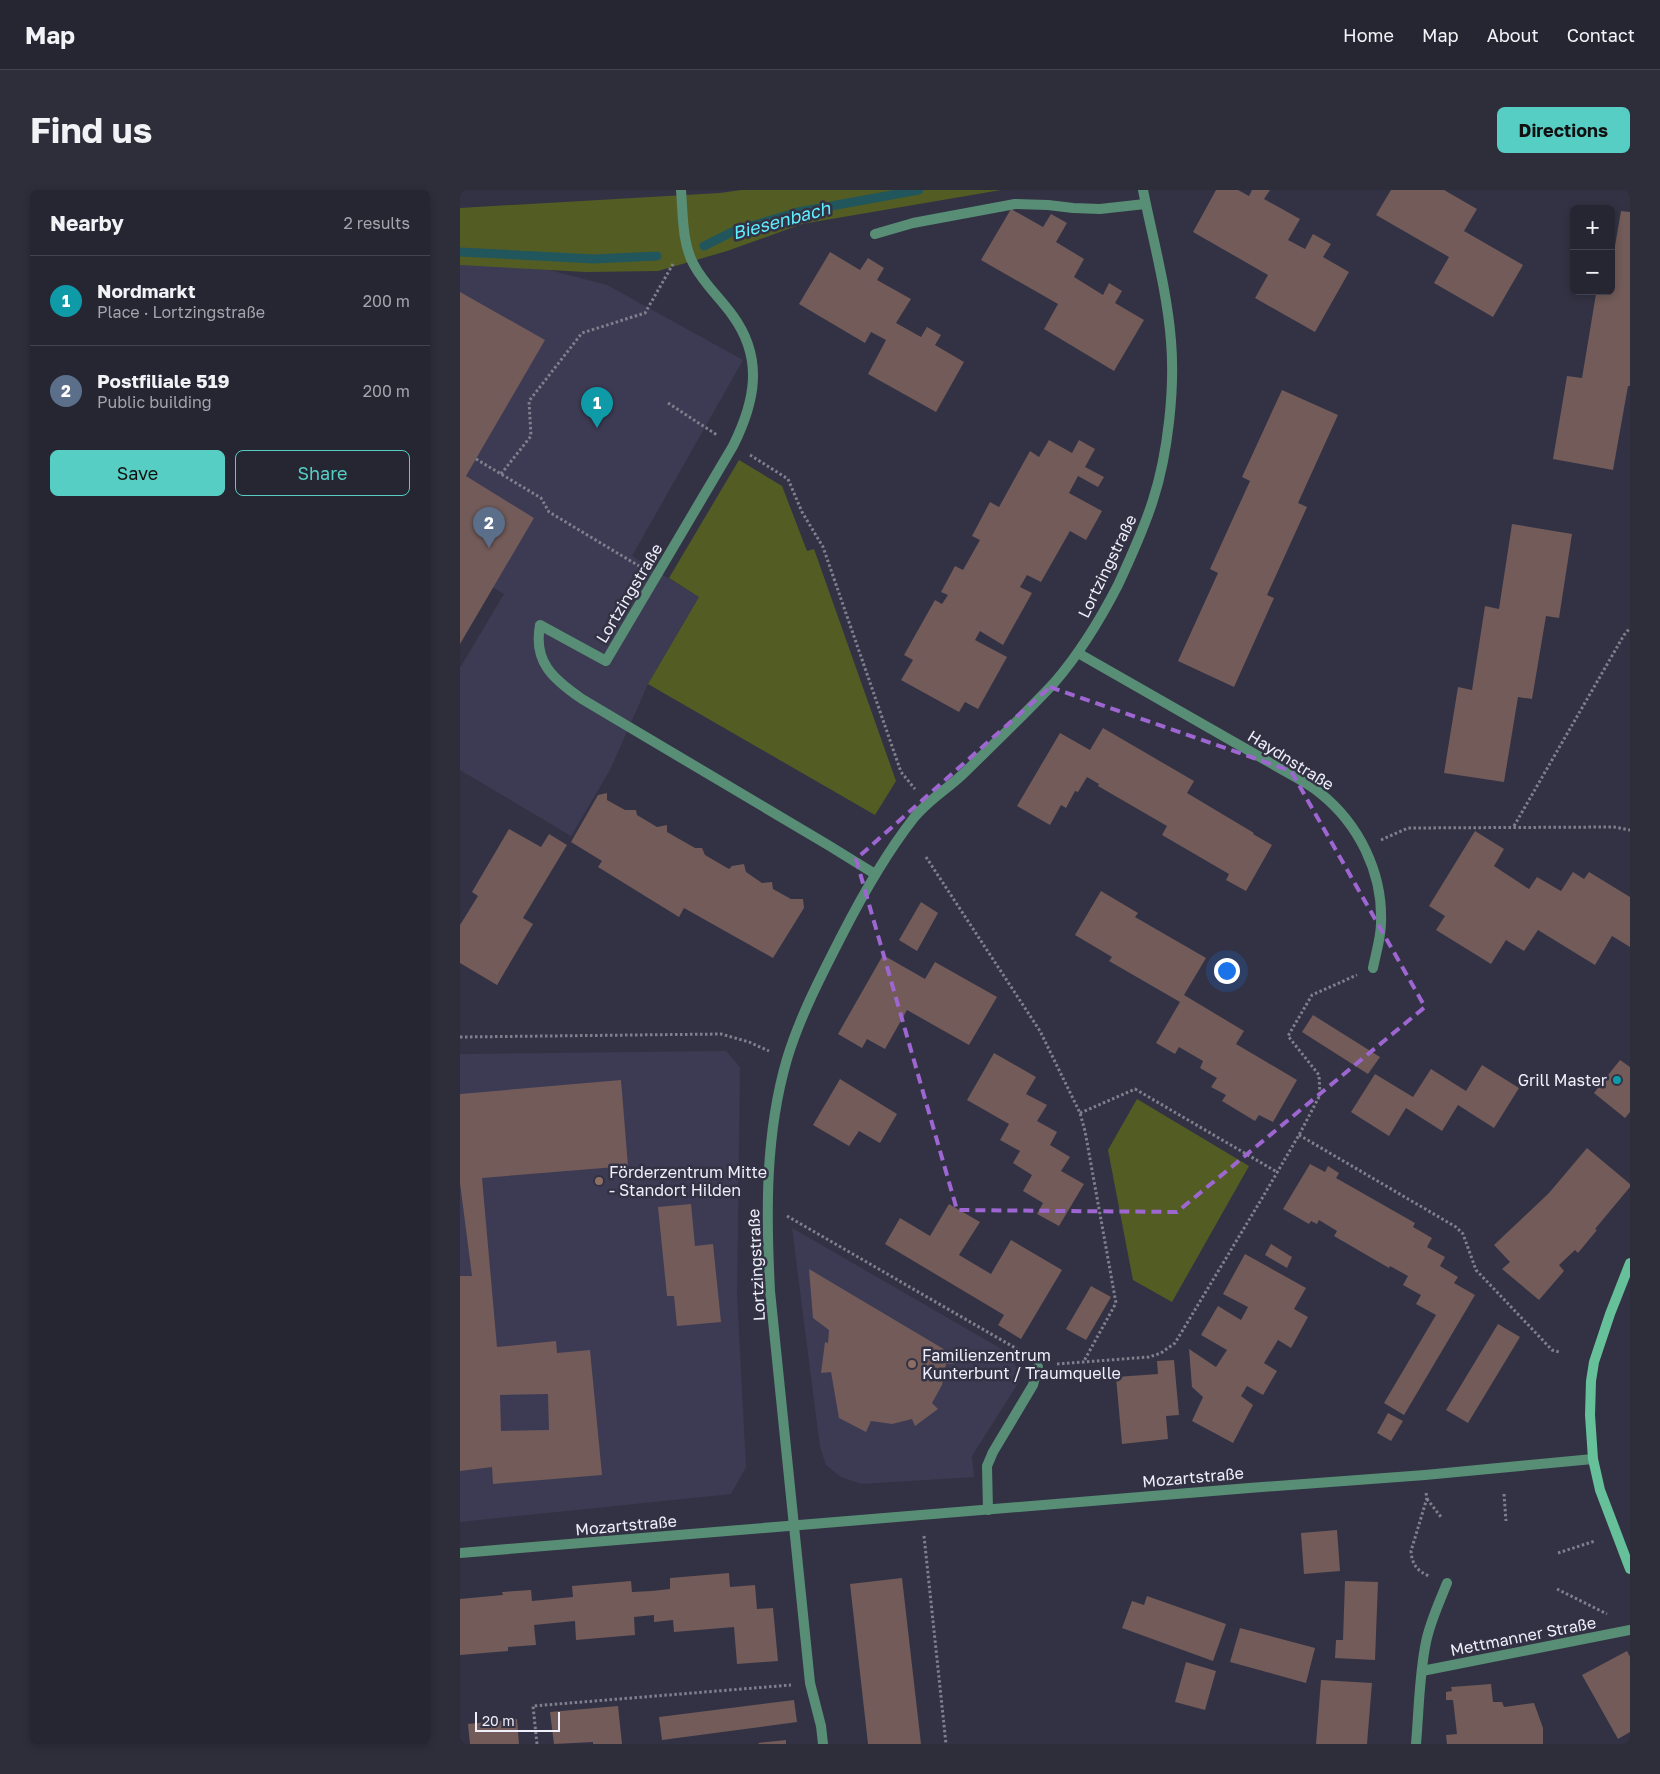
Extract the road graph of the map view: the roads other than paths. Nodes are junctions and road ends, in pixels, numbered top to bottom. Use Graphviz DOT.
graph roads {
  1 [pos="681,190"];
  2 [pos="1142,190"];
  3 [pos="1145,204"];
  4 [pos="875,234"];
  5 [pos="1078,653"];
  6 [pos="875,874"];
  7 [pos="1373,968"];
  8 [pos="1630,1263"];
  9 [pos="1038,1368"];
  10 [pos="1594,1459"];
  11 [pos="988,1510"];
  12 [pos="794,1526"];
  13 [pos="460,1553"];
  14 [pos="1630,1569"];
  15 [pos="1447,1584"];
  16 [pos="1630,1630"];
  17 [pos="1422,1671"];
  18 [pos="823,1744"];
  19 [pos="1416,1744"];
  1 -- 6 [label="street, Lortzingstraße"];
  2 -- 3 [label="street, Lortzingstraße"];
  3 -- 4 [label="street"];
  3 -- 5 [label="street, Lortzingstraße"];
  5 -- 6 [label="street, Lortzingstraße"];
  5 -- 7 [label="street, Haydnstraße"];
  6 -- 12 [label="street, Lortzingstraße"];
  8 -- 10 [label="main road"];
  9 -- 11 [label="street"];
  10 -- 11 [label="street, Mozartstraße"];
  10 -- 14 [label="main road"];
  11 -- 12 [label="street, Mozartstraße"];
  12 -- 13 [label="street, Mozartstraße"];
  12 -- 18 [label="street"];
  15 -- 17 [label="street, Mettmanner Straße"];
  16 -- 17 [label="street, Mettmanner Straße"];
  17 -- 19 [label="street, Mettmanner Straße"];
}
